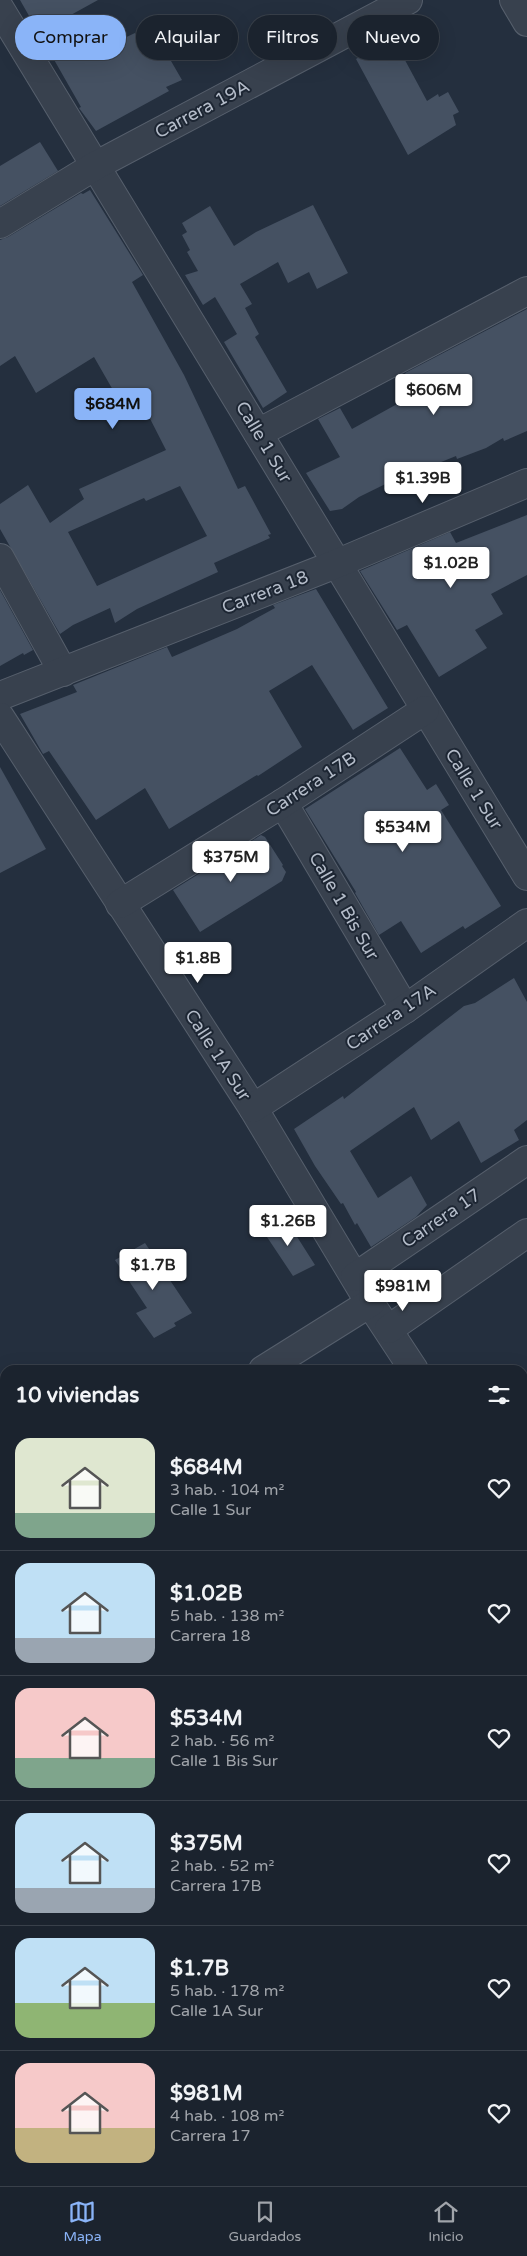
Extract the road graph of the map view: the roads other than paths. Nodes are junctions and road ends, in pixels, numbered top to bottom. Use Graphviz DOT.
graph roads {
  1 [pos="408,0"];
  2 [pos="514,0"];
  3 [pos="0,9"];
  4 [pos="527,22"];
  5 [pos="96,166"];
  6 [pos="0,224"];
  7 [pos="527,291"];
  8 [pos="258,433"];
  9 [pos="527,483"];
  10 [pos="0,558"];
  11 [pos="336,564"];
  12 [pos="63,672"];
  13 [pos="0,696"];
  14 [pos="425,710"];
  15 [pos="0,718"];
  16 [pos="283,803"];
  17 [pos="527,876"];
  18 [pos="120,904"];
  19 [pos="527,923"];
  20 [pos="405,1010"];
  21 [pos="253,1108"];
  22 [pos="527,1160"];
  23 [pos="527,1233"];
  24 [pos="355,1276"];
  25 [pos="370,1303"];
  26 [pos="389,1329"];
  27 [pos="271,1365"];
  28 [pos="411,1365"];
  1 -- 5 [label="street, Carrera 19A"];
  2 -- 4 [label="street"];
  3 -- 5 [label="street, Calle 1 Sur"];
  5 -- 6 [label="street, Carrera 19A"];
  5 -- 8 [label="street, Calle 1 Sur"];
  7 -- 8 [label="street"];
  8 -- 11 [label="street, Calle 1 Sur"];
  9 -- 11 [label="street, Carrera 18"];
  10 -- 12 [label="street"];
  11 -- 12 [label="street, Carrera 18"];
  11 -- 14 [label="street, Calle 1 Sur"];
  12 -- 13 [label="street, Carrera 18"];
  14 -- 16 [label="street, Carrera 17B"];
  14 -- 17 [label="street, Calle 1 Sur"];
  15 -- 18 [label="street, Calle 1A Sur"];
  16 -- 18 [label="street, Carrera 17B"];
  16 -- 20 [label="street, Calle 1 Bis Sur"];
  18 -- 21 [label="street, Calle 1A Sur"];
  19 -- 20 [label="street, Carrera 17A"];
  20 -- 21 [label="street, Carrera 17A"];
  21 -- 24 [label="street, Calle 1A Sur"];
  22 -- 24 [label="street, Carrera 17"];
  23 -- 26 [label="street"];
  24 -- 25 [label="street, Calle 1A Sur"];
  25 -- 26 [label="street, Calle 1A Sur"];
  25 -- 27 [label="street"];
  26 -- 28 [label="street, Calle 1A Sur"];
}
